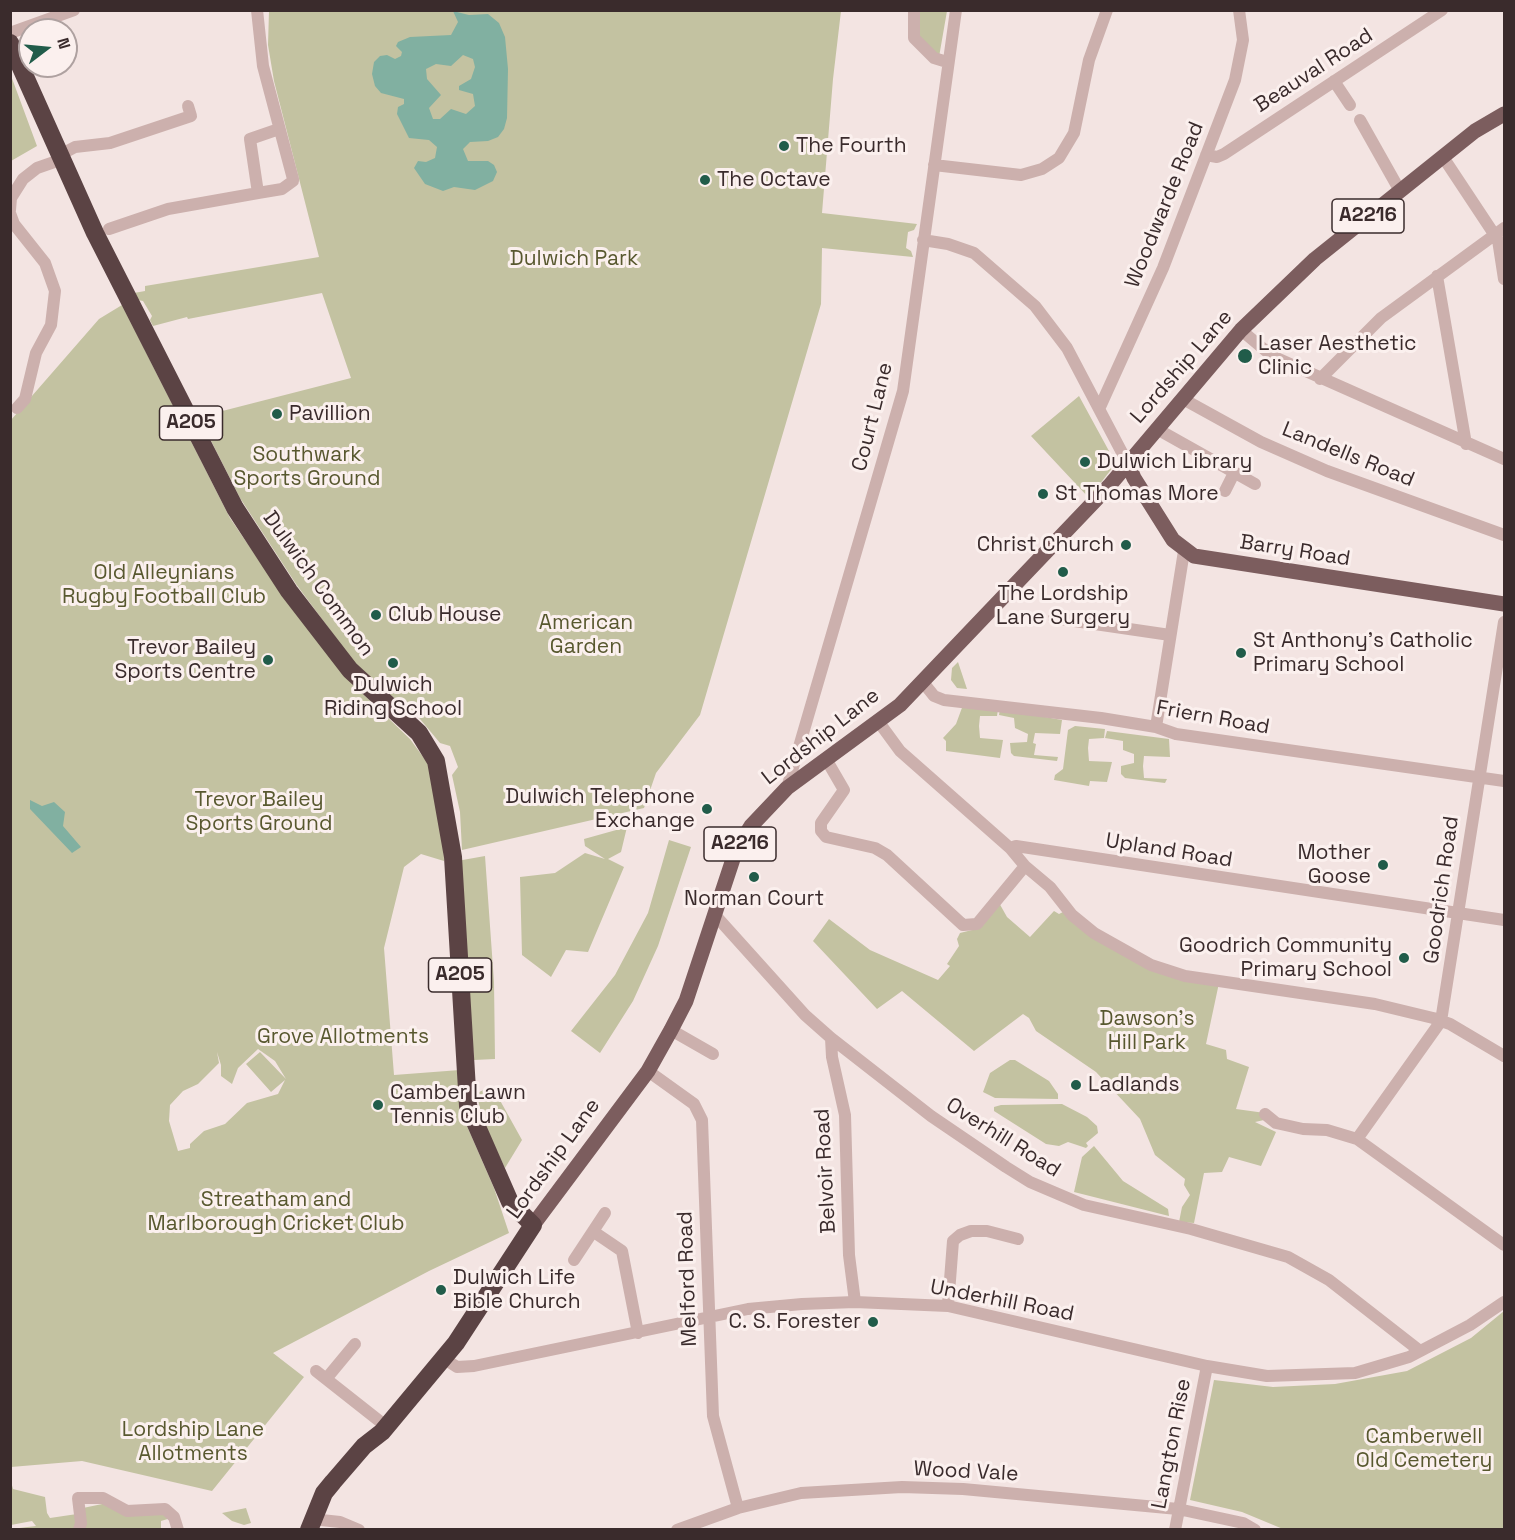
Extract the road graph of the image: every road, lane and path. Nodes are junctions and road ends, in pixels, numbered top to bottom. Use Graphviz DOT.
graph roads {
  1 [pos="74,10"];
  2 [pos="257,10"];
  3 [pos="914,10"];
  4 [pos="956,10"];
  5 [pos="1107,10"];
  6 [pos="1239,10"];
  7 [pos="1442,10"];
  8 [pos="10,33"];
  9 [pos="10,43"];
  10 [pos="947,62"];
  11 [pos="1334,81"];
  12 [pos="1350,105"];
  13 [pos="188,106"];
  14 [pos="1504,114"];
  15 [pos="1360,120"];
  16 [pos="279,129"];
  17 [pos="1206,155"];
  18 [pos="1443,157"];
  19 [pos="59,158"];
  20 [pos="934,165"];
  21 [pos="1400,191"];
  22 [pos="258,193"];
  23 [pos="10,212"];
  24 [pos="109,229"];
  25 [pos="1500,232"];
  26 [pos="923,240"];
  27 [pos="1437,276"];
  28 [pos="1504,279"];
  29 [pos="1241,330"];
  30 [pos="1320,379"];
  31 [pos="1183,399"];
  32 [pos="1100,407"];
  33 [pos="17,408"];
  34 [pos="1157,429"];
  35 [pos="1466,444"];
  36 [pos="1504,459"];
  37 [pos="1128,464"];
  38 [pos="1234,473"];
  39 [pos="1255,484"];
  40 [pos="1225,490"];
  41 [pos="1504,535"];
  42 [pos="1184,551"];
  43 [pos="1504,604"];
  44 [pos="1054,618"];
  45 [pos="1504,622"];
  46 [pos="1170,635"];
  47 [pos="1501,676"];
  48 [pos="922,681"];
  49 [pos="878,721"];
  50 [pos="1156,727"];
  51 [pos="826,759"];
  52 [pos="1478,779"];
  53 [pos="1504,781"];
  54 [pos="787,788"];
  55 [pos="1010,848"];
  56 [pos="1025,866"];
  57 [pos="1458,913"];
  58 [pos="715,915"];
  59 [pos="1504,920"];
  60 [pos="1441,1021"];
  61 [pos="671,1030"];
  62 [pos="831,1038"];
  63 [pos="713,1054"];
  64 [pos="1504,1056"];
  65 [pos="648,1071"];
  66 [pos="1265,1114"];
  67 [pos="1357,1138"];
  68 [pos="605,1213"];
  69 [pos="533,1225"];
  70 [pos="594,1232"];
  71 [pos="1018,1239"];
  72 [pos="1504,1245"];
  73 [pos="574,1260"];
  74 [pos="855,1302"];
  75 [pos="1504,1302"];
  76 [pos="948,1306"];
  77 [pos="709,1317"];
  78 [pos="638,1332"];
  79 [pos="355,1344"];
  80 [pos="1420,1351"];
  81 [pos="443,1358"];
  82 [pos="1208,1366"];
  83 [pos="385,1429"];
  84 [pos="738,1508"];
  85 [pos="1178,1509"];
  86 [pos="322,1520"];
  87 [pos="79,1530"];
  88 [pos="178,1530"];
  89 [pos="360,1530"];
  90 [pos="677,1530"];
  91 [pos="1176,1530"];
  92 [pos="1255,1530"];
  1 -- 8 [label="street"];
  2 -- 16 [label="street"];
  3 -- 10 [label="street"];
  4 -- 10 [label="street, Court Lane"];
  5 -- 20 [label="street"];
  6 -- 17 [label="street, Woodwarde Road"];
  7 -- 11 [label="street, Beauval Road"];
  9 -- 19 [label="highway, Dulwich Common / A205"];
  10 -- 20 [label="street, Court Lane"];
  11 -- 12 [label="street"];
  11 -- 17 [label="street, Beauval Road"];
  13 -- 19 [label="street"];
  14 -- 18 [label="main road, Lordship Lane / A2216"];
  15 -- 21 [label="street"];
  16 -- 22 [label="street"];
  16 -- 22 [label="street"];
  17 -- 32 [label="street, Woodwarde Road"];
  18 -- 21 [label="main road, Lordship Lane / A2216"];
  18 -- 25 [label="street"];
  19 -- 23 [label="street"];
  19 -- 69 [label="highway, Dulwich Common / A205"];
  20 -- 26 [label="street, Court Lane"];
  21 -- 29 [label="main road, Lordship Lane / A2216"];
  22 -- 24 [label="street"];
  23 -- 33 [label="street"];
  25 -- 27 [label="street"];
  25 -- 28 [label="street"];
  26 -- 32 [label="street"];
  26 -- 54 [label="street, Court Lane"];
  27 -- 30 [label="street"];
  27 -- 35 [label="street"];
  29 -- 30 [label="street"];
  29 -- 31 [label="main road, Lordship Lane / A2216"];
  30 -- 35 [label="street"];
  31 -- 34 [label="main road, Lordship Lane / A2216"];
  31 -- 41 [label="street, Landells Road"];
  32 -- 37 [label="street"];
  34 -- 37 [label="main road, Lordship Lane / A2216"];
  34 -- 38 [label="street"];
  35 -- 36 [label="street"];
  37 -- 42 [label="main road"];
  37 -- 48 [label="main road, Lordship Lane / A2216"];
  38 -- 39 [label="street"];
  38 -- 40 [label="street"];
  42 -- 43 [label="main road, Barry Road"];
  42 -- 46 [label="street"];
  44 -- 46 [label="street"];
  45 -- 47 [label="street, Goodrich Road"];
  46 -- 50 [label="street"];
  47 -- 52 [label="street, Goodrich Road"];
  48 -- 49 [label="main road, Lordship Lane / A2216"];
  48 -- 50 [label="street, Friern Road"];
  49 -- 51 [label="main road, Lordship Lane / A2216"];
  49 -- 55 [label="street"];
  50 -- 52 [label="street, Friern Road"];
  51 -- 54 [label="main road, Lordship Lane / A2216"];
  51 -- 56 [label="street"];
  52 -- 53 [label="street, Friern Road"];
  52 -- 57 [label="street, Goodrich Road"];
  54 -- 58 [label="main road, Lordship Lane / A2216"];
  55 -- 56 [label="street"];
  55 -- 57 [label="street, Upland Road"];
  56 -- 60 [label="street"];
  57 -- 59 [label="street, Upland Road"];
  57 -- 60 [label="street, Goodrich Road"];
  58 -- 61 [label="main road, Lordship Lane / A2216"];
  58 -- 62 [label="street, Overhill Road"];
  60 -- 64 [label="street"];
  60 -- 67 [label="street, Goodrich Road"];
  61 -- 63 [label="street"];
  61 -- 65 [label="main road, Lordship Lane / A2216"];
  62 -- 74 [label="street, Belvoir Road"];
  62 -- 80 [label="street, Overhill Road"];
  65 -- 69 [label="main road, Lordship Lane / A2216"];
  65 -- 77 [label="street, Melford Road"];
  66 -- 67 [label="street"];
  67 -- 72 [label="street"];
  68 -- 70 [label="street"];
  69 -- 81 [label="highway, Lordship Lane"];
  70 -- 73 [label="street"];
  70 -- 78 [label="street"];
  71 -- 76 [label="street"];
  74 -- 76 [label="street, Underhill Road"];
  74 -- 77 [label="street, Underhill Road"];
  75 -- 80 [label="street, Underhill Road"];
  76 -- 82 [label="street, Underhill Road"];
  77 -- 78 [label="street, Underhill Road"];
  77 -- 84 [label="street, Melford Road"];
  78 -- 81 [label="street, Underhill Road"];
  79 -- 83 [label="street"];
  80 -- 82 [label="street, Underhill Road"];
  81 -- 83 [label="highway, Lordship Lane"];
  82 -- 85 [label="street, Langton Rise"];
  83 -- 86 [label="highway, Lordship Lane"];
  84 -- 85 [label="street, Wood Vale"];
  84 -- 90 [label="street, Wood Vale"];
  85 -- 91 [label="street, Langton Rise"];
  85 -- 92 [label="street, Wood Vale"];
  86 -- 89 [label="street"];
  87 -- 88 [label="street"];
}
